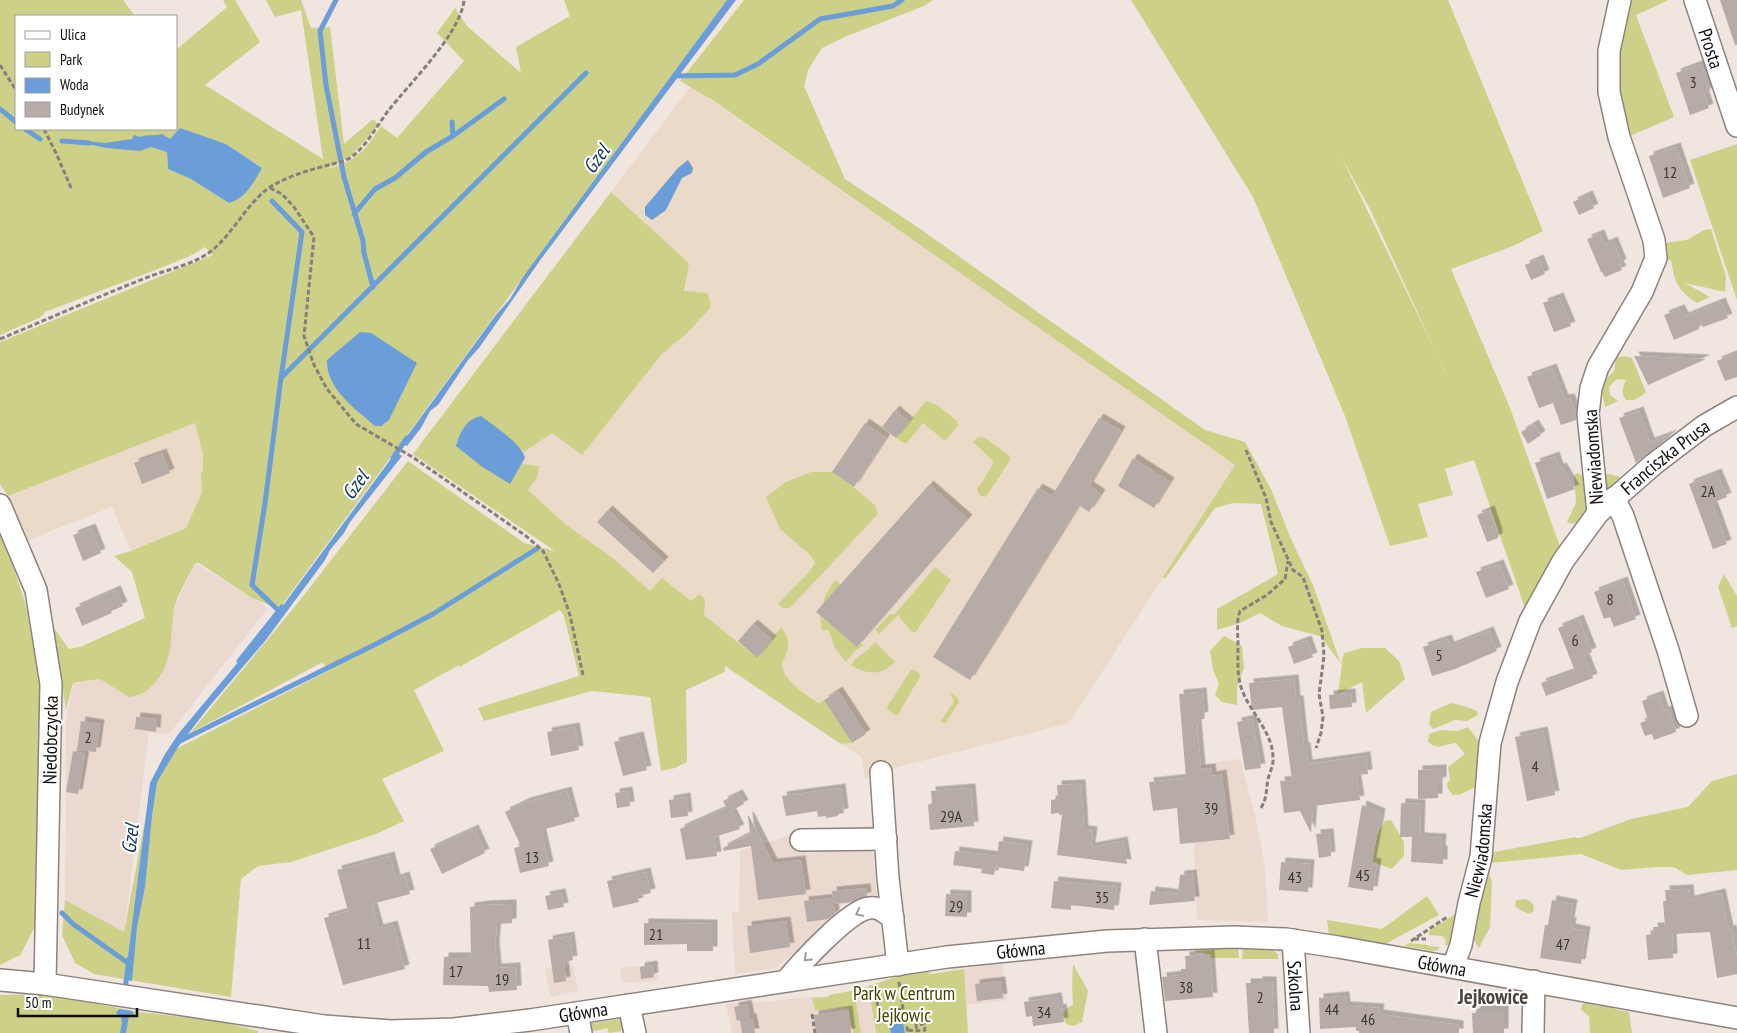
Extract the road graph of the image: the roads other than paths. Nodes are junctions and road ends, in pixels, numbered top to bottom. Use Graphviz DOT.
graph roads {
  1 [pos="1620,0"];
  2 [pos="1695,0"];
  3 [pos="1737,126"];
  4 [pos="1737,407"];
  5 [pos="1614,498"];
  6 [pos="0,505"];
  7 [pos="1598,513"];
  8 [pos="1687,716"];
  9 [pos="881,772"];
  10 [pos="886,839"];
  11 [pos="800,840"];
  12 [pos="893,918"];
  13 [pos="1145,939"];
  14 [pos="1293,940"];
  15 [pos="1453,968"];
  16 [pos="898,971"];
  17 [pos="0,980"];
  18 [pos="786,981"];
  19 [pos="1534,982"];
  20 [pos="45,984"];
  21 [pos="630,1005"];
  22 [pos="1737,1018"];
  23 [pos="579,1023"];
  24 [pos="430,1032"];
  25 [pos="635,1033"];
  26 [pos="1156,1033"];
  27 [pos="1299,1033"];
  28 [pos="1533,1033"];
  1 -- 7 [label="street, Niewiadomska"];
  2 -- 3 [label="street, Prosta"];
  4 -- 5 [label="street, Franciszka Prusa"];
  5 -- 7 [label="street, Franciszka Prusa"];
  5 -- 8 [label="street"];
  6 -- 20 [label="street, Niedobczycka"];
  7 -- 15 [label="street, Niewiadomska"];
  9 -- 10 [label="street"];
  10 -- 11 [label="street"];
  10 -- 12 [label="street"];
  12 -- 16 [label="street"];
  12 -- 18 [label="street, one-way"];
  13 -- 14 [label="street, Główna"];
  13 -- 16 [label="street, Główna"];
  13 -- 26 [label="street"];
  14 -- 15 [label="street, Główna"];
  14 -- 27 [label="street, Szkolna"];
  15 -- 19 [label="street, Główna"];
  16 -- 18 [label="street, Główna"];
  17 -- 20 [label="street, Główna"];
  18 -- 21 [label="street, Główna"];
  19 -- 22 [label="street, Główna"];
  19 -- 28 [label="street"];
  20 -- 24 [label="street, Główna"];
  21 -- 23 [label="street, Główna"];
  21 -- 25 [label="street"];
  23 -- 24 [label="street, Główna"];
}
